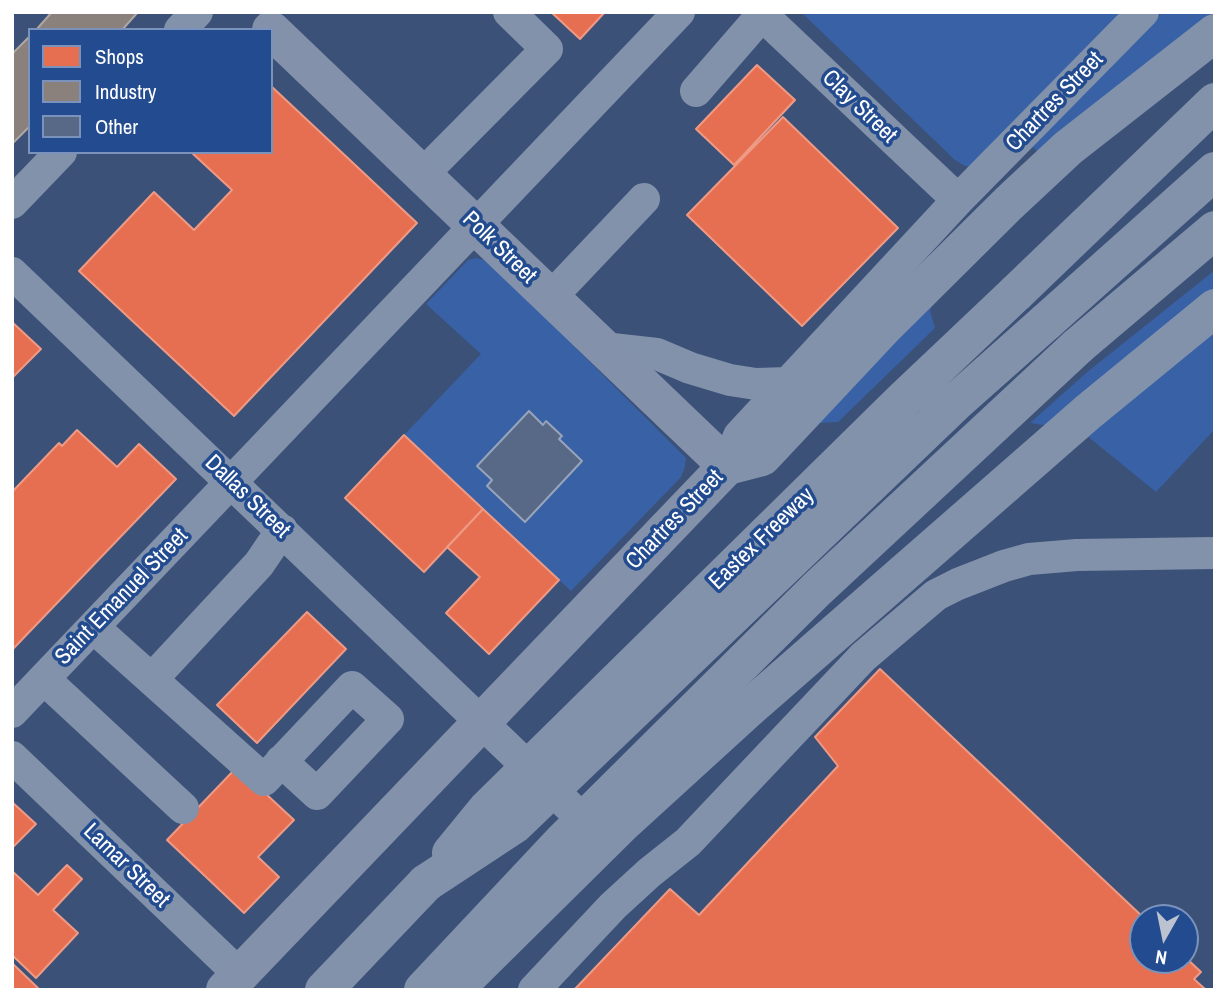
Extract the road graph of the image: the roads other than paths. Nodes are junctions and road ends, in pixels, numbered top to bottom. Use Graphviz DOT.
graph roads {
  1 [pos="197,12"];
  2 [pos="253,12"];
  3 [pos="509,12"];
  4 [pos="679,12"];
  5 [pos="1143,12"];
  6 [pos="761,14"];
  7 [pos="182,28"];
  8 [pos="269,28"];
  9 [pos="273,32"];
  10 [pos="1215,33"];
  11 [pos="696,91"];
  12 [pos="1215,102"];
  13 [pos="59,154"];
  14 [pos="1215,171"];
  15 [pos="423,174"];
  16 [pos="644,199"];
  17 [pos="958,201"];
  18 [pos="12,202"];
  19 [pos="476,225"];
  20 [pos="1215,230"];
  21 [pos="12,273"];
  22 [pos="551,298"];
  23 [pos="1215,308"];
  24 [pos="603,348"];
  25 [pos="789,383"];
  26 [pos="727,466"];
  27 [pos="232,482"];
  28 [pos="282,530"];
  29 [pos="1215,553"];
  30 [pos="93,627"];
  31 [pos="44,679"];
  32 [pos="152,679"];
  33 [pos="12,712"];
  34 [pos="481,720"];
  35 [pos="12,757"];
  36 [pos="281,761"];
  37 [pos="183,808"];
  38 [pos="426,883"];
  39 [pos="232,982"];
  40 [pos="324,990"];
  41 [pos="423,990"];
  42 [pos="448,990"];
  43 [pos="454,990"];
  44 [pos="534,990"];
  1 -- 7 [label="street"];
  2 -- 8 [label="main road, Polk Street"];
  3 -- 15 [label="street"];
  4 -- 19 [label="street, Saint Emanuel Street"];
  5 -- 17 [label="street, Chartres Street"];
  6 -- 11 [label="street"];
  6 -- 17 [label="street, Clay Street"];
  9 -- 15 [label="main road, Polk Street"];
  10 -- 26 [label="highway"];
  12 -- 38 [label="highway, Eastex Freeway, bridge"];
  13 -- 18 [label="street"];
  14 -- 38 [label="highway, bridge"];
  15 -- 19 [label="main road, Polk Street"];
  16 -- 22 [label="street"];
  17 -- 25 [label="street, Chartres Street"];
  19 -- 22 [label="main road, Polk Street"];
  19 -- 27 [label="street, Saint Emanuel Street"];
  20 -- 41 [label="highway, bridge"];
  21 -- 27 [label="street, Dallas Street"];
  22 -- 24 [label="main road, Polk Street"];
  23 -- 43 [label="highway"];
  24 -- 25 [label="street"];
  24 -- 26 [label="main road, Polk Street"];
  25 -- 26 [label="street, Chartres Street"];
  26 -- 34 [label="main road, Chartres Street"];
  27 -- 28 [label="street, Dallas Street"];
  27 -- 30 [label="street, Saint Emanuel Street"];
  28 -- 32 [label="street"];
  28 -- 34 [label="street, Dallas Street"];
  29 -- 44 [label="street"];
  30 -- 31 [label="street, Saint Emanuel Street"];
  30 -- 32 [label="street"];
  31 -- 33 [label="street, Saint Emanuel Street"];
  31 -- 37 [label="street"];
  32 -- 36 [label="street"];
  34 -- 39 [label="main road, Chartres Street"];
  34 -- 42 [label="street, Dallas Street"];
  35 -- 39 [label="street, Lamar Street"];
  38 -- 40 [label="highway, Eastex Freeway"];
}
